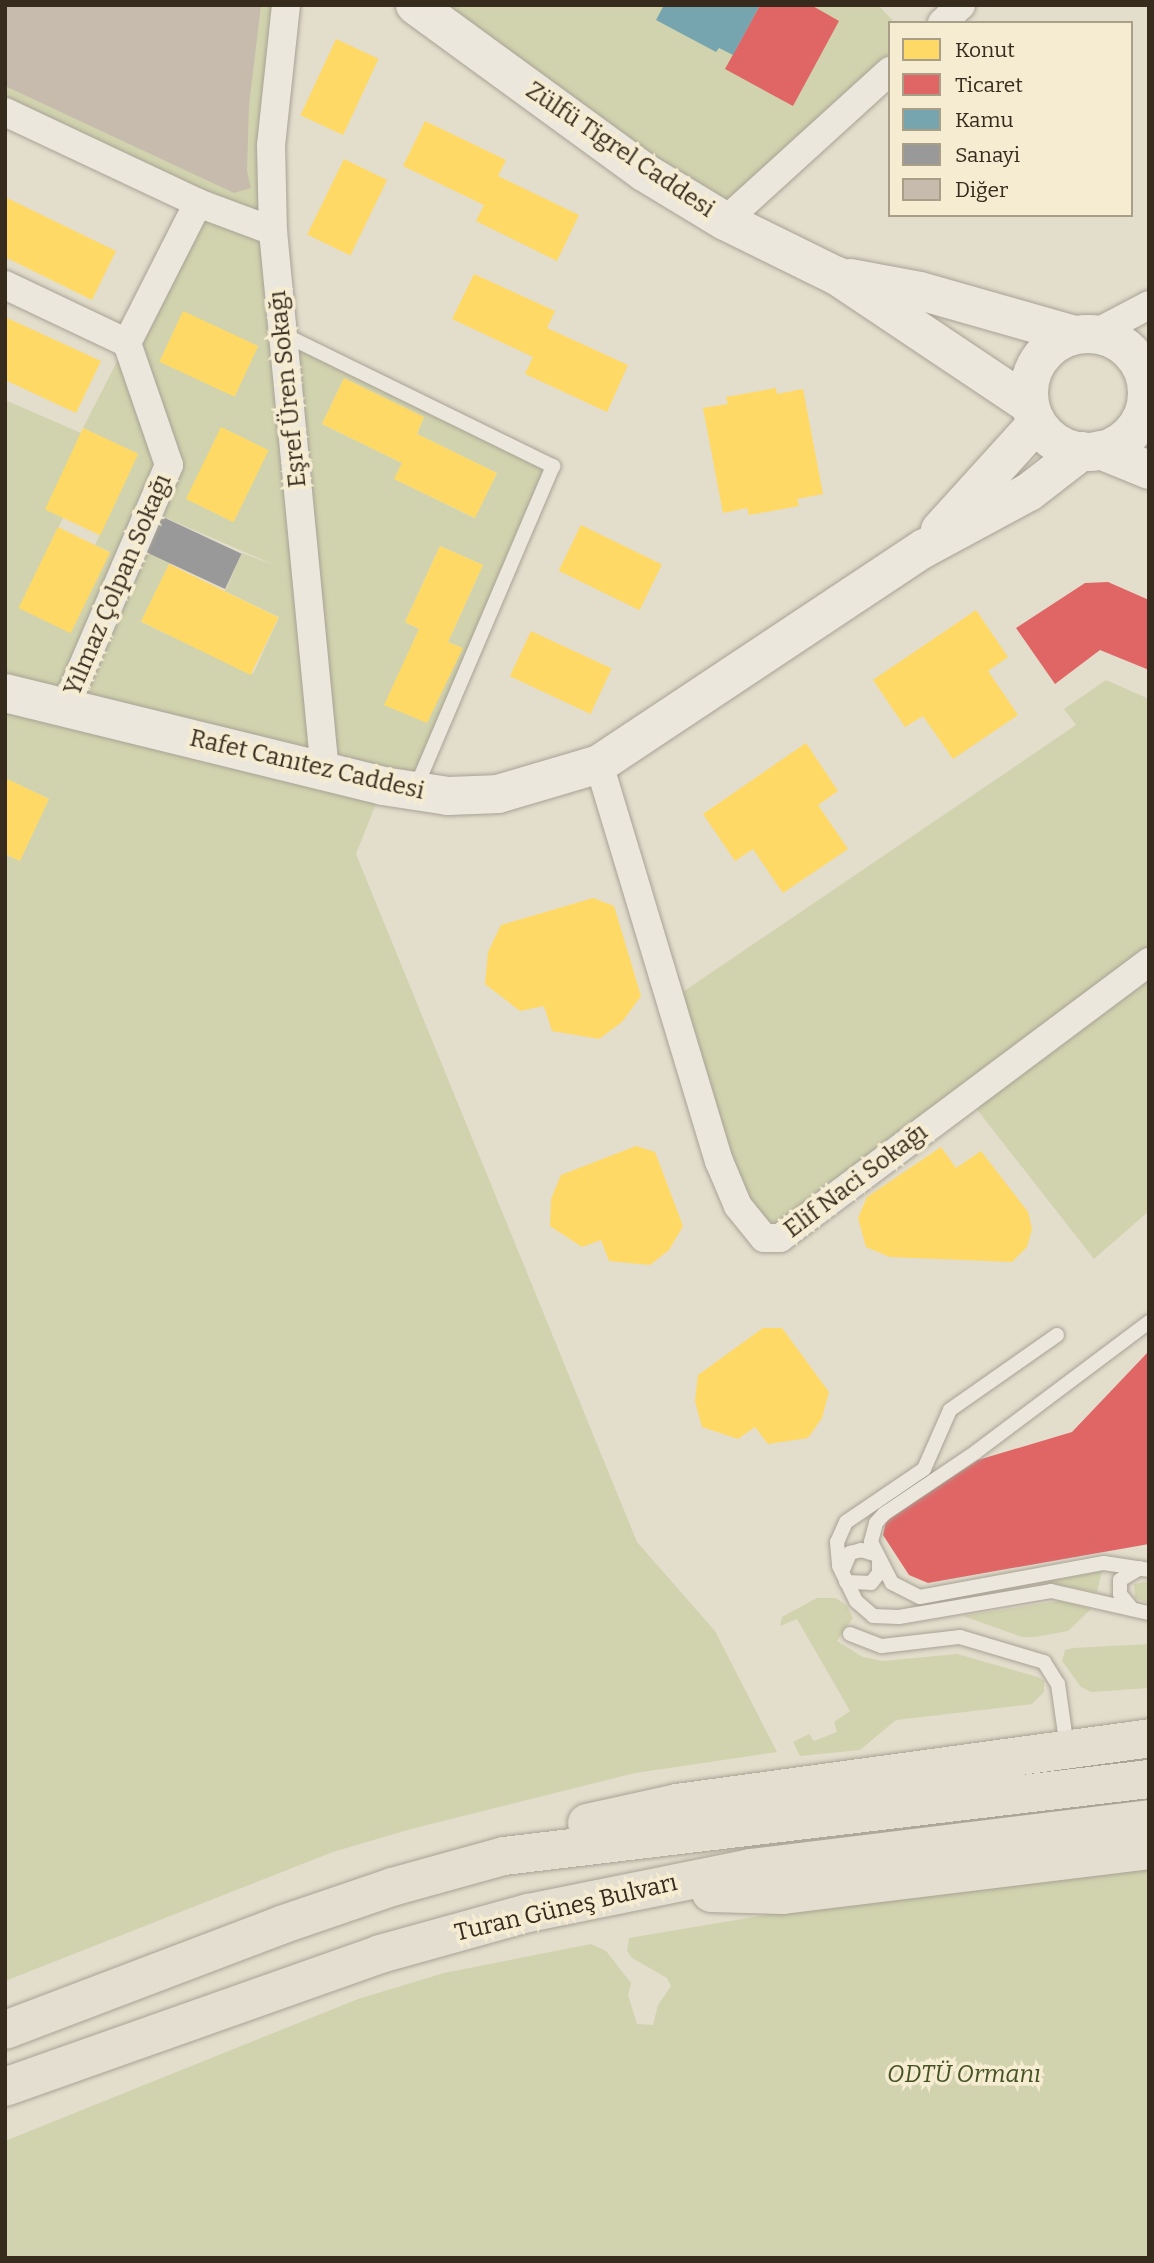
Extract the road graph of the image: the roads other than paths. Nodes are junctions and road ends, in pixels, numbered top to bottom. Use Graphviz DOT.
graph roads {
  1 [pos="286,5"];
  2 [pos="415,5"];
  3 [pos="961,5"];
  4 [pos="944,21"];
  5 [pos="888,73"];
  6 [pos="5,112"];
  7 [pos="198,203"];
  8 [pos="725,221"];
  9 [pos="273,231"];
  10 [pos="837,276"];
  11 [pos="5,285"];
  12 [pos="1149,305"];
  13 [pos="282,334"];
  14 [pos="1084,335"];
  15 [pos="127,343"];
  16 [pos="1147,406"];
  17 [pos="1034,414"];
  18 [pos="1091,451"];
  19 [pos="1149,470"];
  20 [pos="923,549"];
  21 [pos="5,693"];
  22 [pos="65,708"];
  23 [pos="599,764"];
  24 [pos="325,772"];
  25 [pos="414,792"];
  26 [pos="1149,962"];
  27 [pos="1149,1322"];
  28 [pos="1057,1335"];
  29 [pos="877,1558"];
  30 [pos="1144,1569"];
  31 [pos="844,1577"];
  32 [pos="1132,1609"];
  33 [pos="1149,1613"];
  34 [pos="850,1634"];
  35 [pos="1149,1738"];
  36 [pos="1067,1749"];
  37 [pos="1149,1779"];
  38 [pos="1149,1819"];
  39 [pos="1149,1850"];
  40 [pos="504,1856"];
  41 [pos="628,1892"];
  42 [pos="5,2030"];
  43 [pos="5,2087"];
  1 -- 9 [label="street, Eşref Üren Sokağı"];
  2 -- 8 [label="street, Zülfü Tigrel Caddesi"];
  3 -- 4 [label="street"];
  5 -- 8 [label="street"];
  6 -- 7 [label="street"];
  7 -- 9 [label="street"];
  7 -- 15 [label="street"];
  8 -- 10 [label="street, Zülfü Tigrel Caddesi"];
  9 -- 13 [label="street, Eşref Üren Sokağı"];
  10 -- 14 [label="street, Zülfü Tigrel Caddesi"];
  10 -- 17 [label="street, Zülfü Tigrel Caddesi"];
  11 -- 15 [label="street"];
  12 -- 14 [label="street"];
  13 -- 24 [label="street, Eşref Üren Sokağı"];
  13 -- 25 [label="lane"];
  14 -- 16 [label="street"];
  14 -- 17 [label="street"];
  15 -- 22 [label="street, Yılmaz Çolpan Sokağı"];
  16 -- 18 [label="street"];
  17 -- 18 [label="street"];
  17 -- 20 [label="street, Rafet Canıtez Caddesi"];
  18 -- 19 [label="street"];
  18 -- 20 [label="street, Rafet Canıtez Caddesi"];
  20 -- 23 [label="street, Rafet Canıtez Caddesi"];
  21 -- 22 [label="street, Rafet Canıtez Caddesi"];
  22 -- 24 [label="street, Rafet Canıtez Caddesi"];
  23 -- 25 [label="street, Rafet Canıtez Caddesi"];
  23 -- 26 [label="street, Elif Naci Sokağı"];
  24 -- 25 [label="street, Rafet Canıtez Caddesi"];
  27 -- 29 [label="lane"];
  28 -- 31 [label="lane"];
  29 -- 30 [label="lane"];
  29 -- 31 [label="lane"];
  29 -- 31 [label="lane"];
  30 -- 32 [label="lane"];
  31 -- 32 [label="lane"];
  32 -- 33 [label="lane"];
  34 -- 36 [label="lane"];
  35 -- 36 [label="main road"];
  36 -- 40 [label="main road"];
  37 -- 40 [label="main road, Turan Güneş Bulvarı"];
  38 -- 41 [label="main road, Turan Güneş Bulvarı"];
  39 -- 41 [label="main road"];
  40 -- 42 [label="main road, Turan Güneş Bulvarı"];
  41 -- 43 [label="main road, Turan Güneş Bulvarı"];
}
